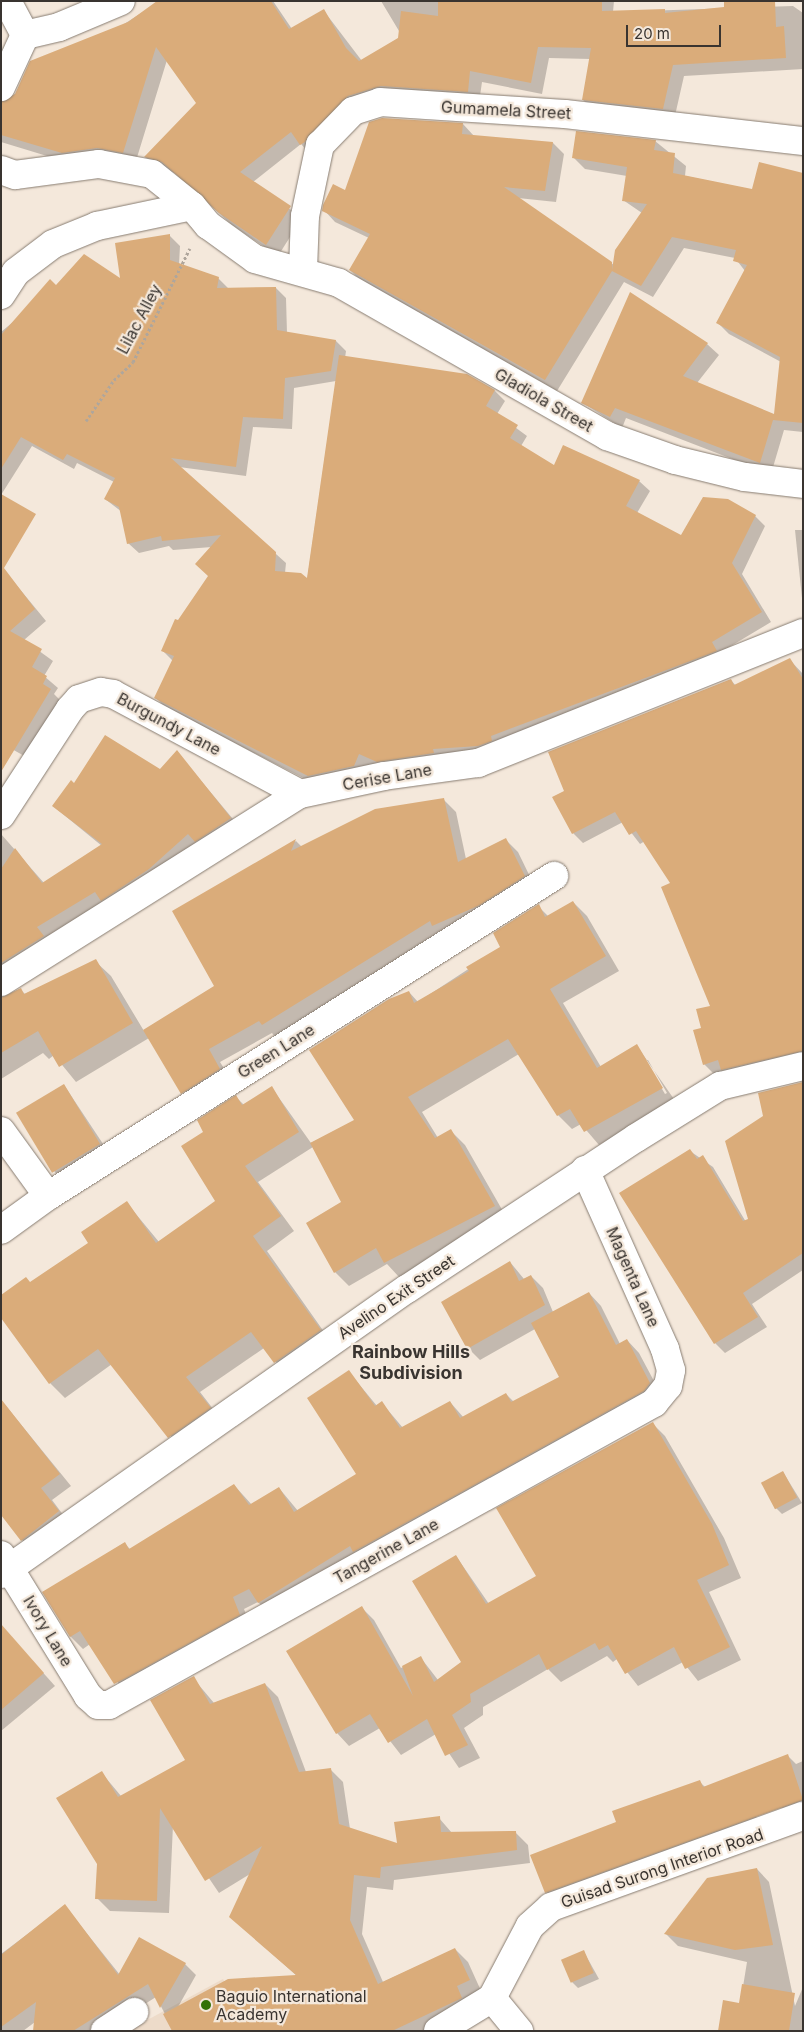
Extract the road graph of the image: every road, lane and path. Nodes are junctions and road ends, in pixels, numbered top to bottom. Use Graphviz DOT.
graph roads {
  1 [pos="7,1"];
  2 [pos="121,1"];
  3 [pos="25,35"];
  4 [pos="1,87"];
  5 [pos="803,141"];
  6 [pos="1,170"];
  7 [pos="200,216"];
  8 [pos="303,270"];
  9 [pos="1,295"];
  10 [pos="86,421"];
  11 [pos="803,484"];
  12 [pos="803,633"];
  13 [pos="300,794"];
  14 [pos="1,815"];
  15 [pos="554,876"];
  16 [pos="1,982"];
  17 [pos="803,1066"];
  18 [pos="1,1130"];
  19 [pos="585,1170"];
  20 [pos="48,1196"];
  21 [pos="1,1230"];
  22 [pos="668,1386"];
  23 [pos="4,1565"];
  24 [pos="98,1705"];
  25 [pos="803,1816"];
  26 [pos="492,1998"];
  27 [pos="134,2012"];
  28 [pos="105,2031"];
  29 [pos="438,2031"];
  30 [pos="519,2031"];
  1 -- 3 [label="street"];
  2 -- 3 [label="street"];
  3 -- 4 [label="street"];
  5 -- 8 [label="street, Gumamela Street"];
  6 -- 7 [label="street, Gladiola Street"];
  7 -- 8 [label="street, Gladiola Street"];
  7 -- 9 [label="street"];
  7 -- 10 [label="path, Lilac Alley"];
  8 -- 11 [label="street, Gladiola Street"];
  12 -- 13 [label="street, Cerise Lane"];
  13 -- 14 [label="street, Burgundy Lane"];
  13 -- 16 [label="street, Cerise Lane"];
  15 -- 20 [label="street, Green Lane"];
  17 -- 19 [label="street, Avelino Exit Street"];
  18 -- 20 [label="street"];
  19 -- 22 [label="street, Magenta Lane"];
  19 -- 23 [label="street, Avelino Exit Street"];
  20 -- 21 [label="street, Green Lane"];
  22 -- 24 [label="street, Tangerine Lane"];
  23 -- 24 [label="street, Ivory Lane"];
  25 -- 26 [label="street, Guisad Surong Interior Road"];
  26 -- 29 [label="street"];
  26 -- 30 [label="street"];
  27 -- 28 [label="street"];
}
